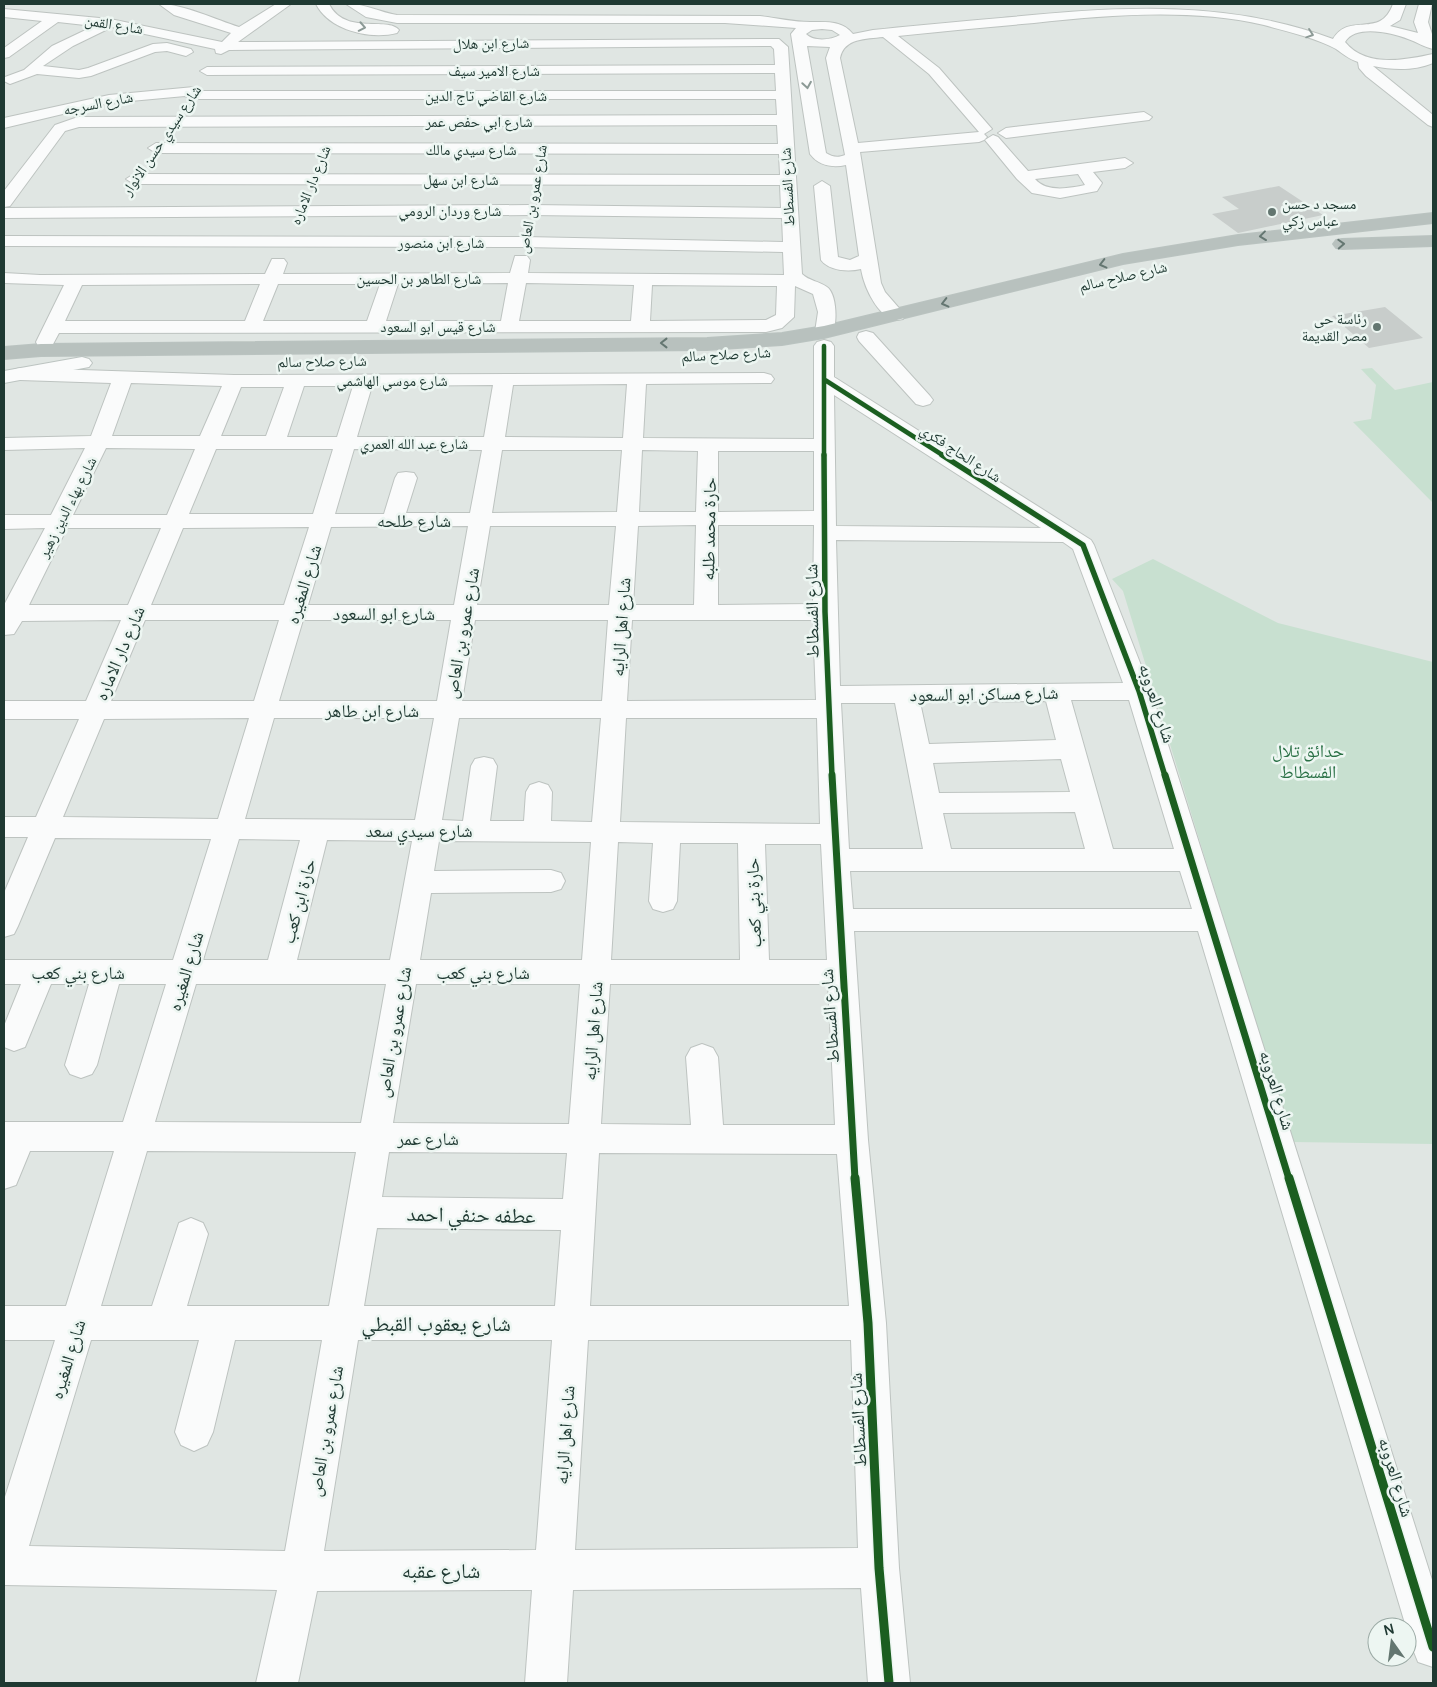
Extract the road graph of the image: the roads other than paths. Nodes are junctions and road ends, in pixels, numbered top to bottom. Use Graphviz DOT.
graph roads {
  1 [pos="44,4"];
  2 [pos="285,4"];
  3 [pos="323,4"];
  4 [pos="353,4"];
  5 [pos="386,4"];
  6 [pos="1145,4"];
  7 [pos="1399,4"];
  8 [pos="1426,4"];
  9 [pos="162,5"];
  10 [pos="1094,7"];
  11 [pos="89,9"];
  12 [pos="4,13"];
  13 [pos="777,13"];
  14 [pos="534,14"];
  15 [pos="31,15"];
  16 [pos="140,15"];
  17 [pos="56,17"];
  18 [pos="74,18"];
  19 [pos="1314,21"];
  20 [pos="117,22"];
  21 [pos="438,25"];
  22 [pos="470,25"];
  23 [pos="1331,25"];
  24 [pos="146,29"];
  25 [pos="1377,29"];
  26 [pos="1352,31"];
  27 [pos="240,32"];
  28 [pos="803,32"];
  29 [pos="887,33"];
  30 [pos="841,36"];
  31 [pos="4,38"];
  32 [pos="120,39"];
  33 [pos="25,40"];
  34 [pos="759,40"];
  35 [pos="561,42"];
  36 [pos="1431,43"];
  37 [pos="367,44"];
  38 [pos="223,46"];
  39 [pos="1340,46"];
  40 [pos="100,54"];
  41 [pos="4,55"];
  42 [pos="1433,58"];
  43 [pos="1365,59"];
  44 [pos="122,61"];
  45 [pos="35,66"];
  46 [pos="211,66"];
  47 [pos="781,69"];
  48 [pos="556,70"];
  49 [pos="262,71"];
  50 [pos="356,71"];
  51 [pos="7,80"];
  52 [pos="68,85"];
  53 [pos="192,93"];
  54 [pos="250,95"];
  55 [pos="346,95"];
  56 [pos="551,95"];
  57 [pos="782,95"];
  58 [pos="1144,118"];
  59 [pos="547,120"];
  60 [pos="784,120"];
  61 [pos="174,121"];
  62 [pos="336,121"];
  63 [pos="1433,122"];
  64 [pos="4,123"];
  65 [pos="991,135"];
  66 [pos="156,148"];
  67 [pos="542,149"];
  68 [pos="786,149"];
  69 [pos="324,150"];
  70 [pos="852,153"];
  71 [pos="1125,163"];
  72 [pos="312,179"];
  73 [pos="536,179"];
  74 [pos="788,180"];
  75 [pos="822,186"];
  76 [pos="123,196"];
  77 [pos="4,202"];
  78 [pos="530,210"];
  79 [pos="299,211"];
  80 [pos="715,212"];
  81 [pos="4,213"];
  82 [pos="788,213"];
  83 [pos="1433,218"];
  84 [pos="1398,222"];
  85 [pos="4,241"];
  86 [pos="1426,241"];
  87 [pos="286,242"];
  88 [pos="524,242"];
  89 [pos="709,246"];
  90 [pos="790,247"];
  91 [pos="86,248"];
  92 [pos="868,257"];
  93 [pos="71,273"];
  94 [pos="4,278"];
  95 [pos="272,278"];
  96 [pos="391,278"];
  97 [pos="518,278"];
  98 [pos="644,278"];
  99 [pos="700,279"];
  100 [pos="792,281"];
  101 [pos="896,315"];
  102 [pos="252,326"];
  103 [pos="375,326"];
  104 [pos="509,326"];
  105 [pos="640,326"];
  106 [pos="52,327"];
  107 [pos="866,337"];
  108 [pos="824,339"];
  109 [pos="41,350"];
  110 [pos="82,363"];
  111 [pos="10,364"];
  112 [pos="123,378"];
  113 [pos="637,378"];
  114 [pos="764,379"];
  115 [pos="504,380"];
  116 [pos="825,380"];
  117 [pos="234,381"];
  118 [pos="296,381"];
  119 [pos="364,381"];
  120 [pos="924,400"];
  121 [pos="100,442"];
  122 [pos="208,442"];
  123 [pos="345,443"];
  124 [pos="4,444"];
  125 [pos="493,444"];
  126 [pos="632,444"];
  127 [pos="708,445"];
  128 [pos="824,445"];
  129 [pos="275,447"];
  130 [pos="406,478"];
  131 [pos="627,519"];
  132 [pos="709,519"];
  133 [pos="322,520"];
  134 [pos="393,520"];
  135 [pos="480,520"];
  136 [pos="175,521"];
  137 [pos="4,522"];
  138 [pos="60,522"];
  139 [pos="824,526"];
  140 [pos="1074,540"];
  141 [pos="706,612"];
  142 [pos="825,612"];
  143 [pos="136,613"];
  144 [pos="294,613"];
  145 [pos="464,613"];
  146 [pos="621,613"];
  147 [pos="7,619"];
  148 [pos="1140,691"];
  149 [pos="1056,692"];
  150 [pos="906,694"];
  151 [pos="829,702"];
  152 [pos="4,710"];
  153 [pos="95,710"];
  154 [pos="264,710"];
  155 [pos="448,710"];
  156 [pos="614,710"];
  157 [pos="1072,749"];
  158 [pos="918,754"];
  159 [pos="484,766"];
  160 [pos="539,792"];
  161 [pos="1086,802"];
  162 [pos="928,803"];
  163 [pos="4,827"];
  164 [pos="45,827"];
  165 [pos="228,829"];
  166 [pos="316,830"];
  167 [pos="427,830"];
  168 [pos="475,831"];
  169 [pos="536,831"];
  170 [pos="606,832"];
  171 [pos="667,832"];
  172 [pos="751,833"];
  173 [pos="835,847"];
  174 [pos="939,860"];
  175 [pos="1192,860"];
  176 [pos="1102,861"];
  177 [pos="551,881"];
  178 [pos="418,882"];
  179 [pos="663,901"];
  180 [pos="840,920"];
  181 [pos="1210,920"];
  182 [pos="4,926"];
  183 [pos="4,972"];
  184 [pos="41,972"];
  185 [pos="107,972"];
  186 [pos="185,972"];
  187 [pos="403,972"];
  188 [pos="596,972"];
  189 [pos="755,972"];
  190 [pos="842,972"];
  191 [pos="279,973"];
  192 [pos="14,1038"];
  193 [pos="702,1058"];
  194 [pos="80,1065"];
  195 [pos="12,1136"];
  196 [pos="135,1136"];
  197 [pos="375,1137"];
  198 [pos="585,1138"];
  199 [pos="708,1139"];
  200 [pos="852,1140"];
  201 [pos="4,1174"];
  202 [pos="362,1212"];
  203 [pos="579,1215"];
  204 [pos="191,1234"];
  205 [pos="4,1323"];
  206 [pos="78,1323"];
  207 [pos="164,1323"];
  208 [pos="221,1323"];
  209 [pos="343,1323"];
  210 [pos="572,1323"];
  211 [pos="868,1323"];
  212 [pos="194,1432"];
  213 [pos="4,1561"];
  214 [pos="4,1565"];
  215 [pos="879,1568"];
  216 [pos="555,1570"];
  217 [pos="301,1571"];
  218 [pos="1433,1647"];
  219 [pos="277,1683"];
  220 [pos="546,1683"];
  221 [pos="889,1683"];
  1 -- 15 [label="street"];
  2 -- 27 [label="street, شارع سيدي حسن الانوار"];
  3 -- 21 [label="street, one-way"];
  4 -- 21 [label="street"];
  5 -- 14 [label="street"];
  6 -- 19 [label="street"];
  7 -- 25 [label="street"];
  8 -- 36 [label="street"];
  9 -- 27 [label="street"];
  10 -- 29 [label="street"];
  10 -- 30 [label="street"];
  10 -- 39 [label="street, one-way"];
  11 -- 18 [label="street"];
  12 -- 15 [label="street, شارع القمن"];
  13 -- 14 [label="street"];
  14 -- 22 [label="street"];
  14 -- 28 [label="street"];
  15 -- 17 [label="street, شارع القمن"];
  16 -- 20 [label="street"];
  17 -- 18 [label="street, شارع القمن"];
  17 -- 33 [label="street"];
  18 -- 20 [label="street, شارع القمن"];
  20 -- 24 [label="street, شارع القمن"];
  20 -- 45 [label="street"];
  21 -- 22 [label="street"];
  22 -- 28 [label="street"];
  23 -- 26 [label="street"];
  24 -- 32 [label="street"];
  24 -- 38 [label="street, شارع القمن"];
  25 -- 26 [label="street"];
  25 -- 36 [label="street"];
  26 -- 39 [label="street"];
  27 -- 38 [label="street, شارع سيدي حسن الانوار"];
  28 -- 30 [label="street"];
  28 -- 70 [label="street, one-way"];
  29 -- 30 [label="street"];
  29 -- 65 [label="street"];
  30 -- 70 [label="street"];
  31 -- 33 [label="street"];
  33 -- 41 [label="street"];
  34 -- 35 [label="street, شارع ابن هلال"];
  34 -- 47 [label="street, شارع الفسطاط"];
  35 -- 37 [label="street, شارع ابن هلال"];
  35 -- 48 [label="street, شارع عمرو بن العاص"];
  37 -- 38 [label="street, شارع ابن هلال"];
  37 -- 50 [label="street, شارع دار الاماره"];
  38 -- 46 [label="street, شارع سيدي حسن الانوار"];
  39 -- 43 [label="street"];
  40 -- 44 [label="street"];
  41 -- 45 [label="street"];
  42 -- 43 [label="street"];
  43 -- 63 [label="street"];
  44 -- 45 [label="street, شارع الامير سيف"];
  44 -- 46 [label="street, شارع الامير سيف"];
  45 -- 51 [label="street"];
  46 -- 49 [label="street, شارع الامير سيف"];
  46 -- 53 [label="street, شارع سيدي حسن الانوار"];
  47 -- 48 [label="street, شارع الامير سيف"];
  47 -- 57 [label="street, شارع الفسطاط"];
  48 -- 50 [label="street, شارع الامير سيف"];
  48 -- 56 [label="street, شارع عمرو بن العاص"];
  49 -- 50 [label="street, شارع الامير سيف"];
  49 -- 54 [label="street"];
  50 -- 55 [label="street, شارع دار الاماره"];
  51 -- 52 [label="street"];
  53 -- 54 [label="street, شارع القاضي تاج الدين"];
  53 -- 61 [label="street, شارع سيدي حسن الانوار"];
  53 -- 64 [label="street, شارع السرجه"];
  54 -- 55 [label="street, شارع القاضي تاج الدين"];
  55 -- 56 [label="street, شارع القاضي تاج الدين"];
  55 -- 62 [label="street, شارع دار الاماره"];
  56 -- 57 [label="street, شارع القاضي تاج الدين"];
  56 -- 59 [label="street, شارع عمرو بن العاص"];
  57 -- 60 [label="street, شارع الفسطاط"];
  58 -- 65 [label="street"];
  59 -- 60 [label="street, شارع ابي حفص عمر"];
  59 -- 62 [label="street, شارع ابي حفص عمر"];
  59 -- 67 [label="street, شارع عمرو بن العاص"];
  60 -- 68 [label="street, شارع الفسطاط"];
  61 -- 62 [label="street, شارع ابي حفص عمر"];
  61 -- 66 [label="street, شارع سيدي حسن الانوار"];
  61 -- 77 [label="street, شارع ابي حفص عمر"];
  62 -- 69 [label="street, شارع دار الاماره"];
  65 -- 70 [label="street"];
  65 -- 71 [label="street"];
  66 -- 69 [label="street, شارع سيدي مالك"];
  66 -- 76 [label="street, شارع سيدي حسن الانوار"];
  67 -- 68 [label="street, شارع سيدي مالك"];
  67 -- 69 [label="street, شارع سيدي مالك"];
  67 -- 73 [label="street, شارع عمرو بن العاص"];
  68 -- 74 [label="street, شارع الفسطاط"];
  69 -- 72 [label="street, شارع دار الاماره"];
  70 -- 92 [label="street"];
  72 -- 73 [label="street, شارع ابن سهل"];
  72 -- 76 [label="street, شارع ابن سهل"];
  72 -- 79 [label="street, شارع دار الاماره"];
  73 -- 74 [label="street, شارع ابن سهل"];
  73 -- 78 [label="street, شارع عمرو بن العاص"];
  74 -- 82 [label="street, شارع الفسطاط"];
  75 -- 92 [label="street"];
  76 -- 79 [label="street, شارع وردان الرومي"];
  76 -- 81 [label="street"];
  76 -- 91 [label="street, شارع سيدي حسن الانوار"];
  78 -- 79 [label="street, شارع وردان الرومي"];
  78 -- 80 [label="street, شارع وردان الرومي"];
  78 -- 88 [label="street, شارع عمرو بن العاص"];
  79 -- 87 [label="street, شارع دار الاماره"];
  80 -- 82 [label="street, شارع وردان الرومي"];
  80 -- 89 [label="street"];
  82 -- 90 [label="street, شارع الفسطاط"];
  83 -- 84 [label="highway, شارع صلاح سالم"];
  84 -- 86 [label="highway"];
  84 -- 101 [label="highway, شارع صلاح سالم, one-way"];
  85 -- 91 [label="street, شارع ابن منصور"];
  107 -- 86 [label="highway, شارع صلاح سالم, one-way"];
  87 -- 88 [label="street, شارع ابن منصور"];
  87 -- 91 [label="street, شارع ابن منصور"];
  87 -- 95 [label="street, شارع دار الاماره"];
  88 -- 89 [label="street, شارع ابن منصور"];
  88 -- 97 [label="street, شارع عمرو بن العاص"];
  89 -- 90 [label="street, شارع ابن منصور"];
  89 -- 99 [label="street"];
  90 -- 100 [label="street, شارع الفسطاط"];
  92 -- 101 [label="street"];
  93 -- 94 [label="street, شارع الطاهر بن الحسين"];
  93 -- 95 [label="street, شارع الطاهر بن الحسين"];
  93 -- 106 [label="street"];
  95 -- 96 [label="street, شارع الطاهر بن الحسين"];
  95 -- 102 [label="street, شارع دار الاماره"];
  96 -- 97 [label="street, شارع الطاهر بن الحسين"];
  96 -- 103 [label="street"];
  97 -- 98 [label="street, شارع الطاهر بن الحسين"];
  97 -- 104 [label="street, شارع عمرو بن العاص"];
  98 -- 99 [label="street, شارع الطاهر بن الحسين"];
  98 -- 105 [label="street"];
  99 -- 100 [label="street, شارع الطاهر بن الحسين"];
  100 -- 105 [label="street, شارع قيس ابو السعود"];
  100 -- 108 [label="street, شارع الفسطاط"];
  101 -- 108 [label="highway, شارع صلاح سالم"];
  102 -- 103 [label="street, شارع قيس ابو السعود"];
  102 -- 106 [label="street, شارع قيس ابو السعود"];
  103 -- 104 [label="street, شارع قيس ابو السعود"];
  104 -- 105 [label="street, شارع قيس ابو السعود"];
  106 -- 109 [label="street"];
  107 -- 108 [label="highway, شارع صلاح سالم"];
  107 -- 120 [label="street, شارع الحاج فكري"];
  108 -- 109 [label="highway, شارع صلاح سالم, one-way"];
  108 -- 110 [label="highway, شارع صلاح سالم"];
  108 -- 116 [label="street, شارع الفسطاط"];
  109 -- 111 [label="highway, شارع صلاح سالم"];
  110 -- 111 [label="street"];
  111 -- 112 [label="street, شارع موسي الهاشمي"];
  112 -- 117 [label="street, شارع موسي الهاشمي"];
  112 -- 121 [label="street, شارع بهاء الدين زهير"];
  113 -- 114 [label="street, شارع موسي الهاشمي"];
  113 -- 115 [label="street, شارع موسي الهاشمي"];
  113 -- 126 [label="street, شارع اهل الرايه"];
  115 -- 119 [label="street, شارع موسي الهاشمي"];
  115 -- 125 [label="street, شارع عمرو بن العاص"];
  116 -- 128 [label="street, شارع الفسطاط"];
  116 -- 140 [label="street, شارع الحاج فكري"];
  117 -- 118 [label="street, شارع موسي الهاشمي"];
  117 -- 122 [label="street, شارع دار الاماره"];
  118 -- 119 [label="street, شارع موسي الهاشمي"];
  118 -- 129 [label="street"];
  119 -- 123 [label="street, شارع المغيره"];
  121 -- 122 [label="street, شارع عبد الله العمري"];
  121 -- 124 [label="street, شارع عبد الله العمري"];
  121 -- 138 [label="street, شارع بهاء الدين زهير"];
  122 -- 129 [label="street, شارع عبد الله العمري"];
  122 -- 136 [label="street, شارع دار الاماره"];
  123 -- 125 [label="street, شارع عبد الله العمري"];
  123 -- 129 [label="street, شارع عبد الله العمري"];
  123 -- 133 [label="street, شارع المغيره"];
  125 -- 126 [label="street, شارع عبد الله العمري"];
  125 -- 135 [label="street, شارع عمرو بن العاص"];
  126 -- 127 [label="street, شارع عبد الله العمري"];
  126 -- 131 [label="street, شارع اهل الرايه"];
  127 -- 128 [label="street, شارع عبد الله العمري"];
  127 -- 132 [label="street, حارة محمد طلبه"];
  128 -- 139 [label="street, شارع الفسطاط"];
  130 -- 134 [label="street"];
  131 -- 132 [label="street, شارع طلحه"];
  131 -- 135 [label="street, شارع طلحه"];
  131 -- 146 [label="street, شارع اهل الرايه"];
  132 -- 139 [label="street, شارع طلحه"];
  132 -- 141 [label="street, حارة محمد طلبه"];
  133 -- 134 [label="street, شارع طلحه"];
  133 -- 136 [label="street, شارع طلحه"];
  133 -- 144 [label="street, شارع المغيره"];
  134 -- 135 [label="street, شارع طلحه"];
  135 -- 145 [label="street, شارع عمرو بن العاص"];
  136 -- 138 [label="street, شارع طلحه"];
  136 -- 143 [label="street, شارع دار الاماره"];
  137 -- 138 [label="street, شارع طلحه"];
  138 -- 147 [label="street, شارع بهاء الدين زهير"];
  139 -- 140 [label="street"];
  139 -- 142 [label="street, شارع الفسطاط"];
  140 -- 148 [label="street, شارع العروبه"];
  141 -- 142 [label="street, شارع ابو السعود"];
  141 -- 146 [label="street, شارع ابو السعود"];
  142 -- 151 [label="street, شارع الفسطاط"];
  143 -- 144 [label="street, شارع ابو السعود"];
  143 -- 147 [label="street, شارع ابو السعود"];
  143 -- 153 [label="street, شارع دار الاماره"];
  144 -- 145 [label="street, شارع ابو السعود"];
  144 -- 154 [label="street, شارع المغيره"];
  145 -- 146 [label="street, شارع ابو السعود"];
  145 -- 155 [label="street, شارع عمرو بن العاص"];
  146 -- 156 [label="street, شارع اهل الرايه"];
  148 -- 149 [label="street, شارع مساكن ابو السعود"];
  148 -- 175 [label="street, شارع العروبه"];
  149 -- 150 [label="street, شارع مساكن ابو السعود"];
  149 -- 157 [label="street"];
  150 -- 151 [label="street, شارع مساكن ابو السعود"];
  150 -- 158 [label="street"];
  151 -- 156 [label="street, شارع ابن طاهر"];
  151 -- 173 [label="street, شارع الفسطاط"];
  152 -- 153 [label="street, شارع ابن طاهر"];
  153 -- 154 [label="street, شارع ابن طاهر"];
  153 -- 164 [label="street, شارع دار الاماره"];
  154 -- 155 [label="street, شارع ابن طاهر"];
  154 -- 165 [label="street, شارع المغيره"];
  155 -- 156 [label="street, شارع ابن طاهر"];
  155 -- 167 [label="street, شارع عمرو بن العاص"];
  156 -- 170 [label="street, شارع اهل الرايه"];
  157 -- 158 [label="street"];
  157 -- 161 [label="street"];
  158 -- 162 [label="street"];
  159 -- 168 [label="street"];
  160 -- 169 [label="street"];
  161 -- 162 [label="street"];
  161 -- 176 [label="street"];
  162 -- 174 [label="street"];
  163 -- 164 [label="street, شارع سيدي سعد"];
  164 -- 165 [label="street, شارع سيدي سعد"];
  164 -- 182 [label="street, شارع دار الاماره"];
  165 -- 166 [label="street, شارع سيدي سعد"];
  165 -- 186 [label="street, شارع المغيره"];
  166 -- 167 [label="street, شارع سيدي سعد"];
  166 -- 191 [label="street, حارة ابن كعب"];
  167 -- 168 [label="street, شارع سيدي سعد"];
  167 -- 178 [label="street, شارع عمرو بن العاص"];
  168 -- 169 [label="street, شارع سيدي سعد"];
  169 -- 170 [label="street, شارع سيدي سعد"];
  170 -- 171 [label="street, شارع سيدي سعد"];
  170 -- 188 [label="street, شارع اهل الرايه"];
  171 -- 172 [label="street, شارع سيدي سعد"];
  171 -- 179 [label="street"];
  172 -- 173 [label="street, شارع سيدي سعد"];
  172 -- 189 [label="street, حارة بني كعب"];
  173 -- 174 [label="street, شارع سيدي سعد"];
  173 -- 180 [label="street, شارع الفسطاط"];
  174 -- 176 [label="street, شارع سيدي سعد"];
  175 -- 176 [label="street, شارع سيدي سعد"];
  175 -- 181 [label="street, شارع العروبه"];
  177 -- 178 [label="street"];
  178 -- 187 [label="street, شارع عمرو بن العاص"];
  180 -- 181 [label="street"];
  180 -- 190 [label="street, شارع الفسطاط"];
  181 -- 218 [label="street, شارع العروبه"];
  183 -- 184 [label="street, شارع بني كعب"];
  184 -- 185 [label="street, شارع بني كعب"];
  184 -- 192 [label="street"];
  185 -- 186 [label="street, شارع بني كعب"];
  185 -- 194 [label="street"];
  186 -- 191 [label="street, شارع بني كعب"];
  186 -- 196 [label="street, شارع المغيره"];
  187 -- 188 [label="street, شارع بني كعب"];
  187 -- 191 [label="street, شارع بني كعب"];
  187 -- 197 [label="street, شارع عمرو بن العاص"];
  188 -- 189 [label="street, شارع بني كعب"];
  188 -- 198 [label="street, شارع اهل الرايه"];
  189 -- 190 [label="street, شارع بني كعب"];
  190 -- 200 [label="street, شارع الفسطاط"];
  193 -- 199 [label="street"];
  195 -- 196 [label="street, شارع عمر"];
  195 -- 201 [label="street"];
  196 -- 197 [label="street, شارع عمر"];
  196 -- 206 [label="street, شارع المغيره"];
  197 -- 198 [label="street, شارع عمر"];
  197 -- 202 [label="street, شارع عمرو بن العاص"];
  198 -- 199 [label="street, شارع عمر"];
  198 -- 203 [label="street, شارع اهل الرايه"];
  199 -- 200 [label="street, شارع عمر"];
  200 -- 211 [label="street, شارع الفسطاط"];
  202 -- 203 [label="street, عطفه حنفي احمد"];
  202 -- 209 [label="street, شارع عمرو بن العاص"];
  203 -- 210 [label="street, شارع اهل الرايه"];
  204 -- 207 [label="street"];
  205 -- 206 [label="street, شارع يعقوب القبطي"];
  206 -- 207 [label="street, شارع يعقوب القبطي"];
  206 -- 213 [label="street, شارع المغيره"];
  207 -- 208 [label="street, شارع يعقوب القبطي"];
  208 -- 209 [label="street, شارع يعقوب القبطي"];
  208 -- 212 [label="street"];
  209 -- 210 [label="street, شارع يعقوب القبطي"];
  209 -- 217 [label="street, شارع عمرو بن العاص"];
  210 -- 211 [label="street, شارع يعقوب القبطي"];
  210 -- 216 [label="street, شارع اهل الرايه"];
  211 -- 215 [label="street, شارع الفسطاط"];
  214 -- 217 [label="street, شارع عقبه"];
  215 -- 216 [label="street, شارع عقبه"];
  215 -- 221 [label="street, شارع الفسطاط"];
  216 -- 217 [label="street, شارع عقبه"];
  216 -- 220 [label="street, شارع اهل الرايه"];
  217 -- 219 [label="street, شارع عمرو بن العاص"];
}
